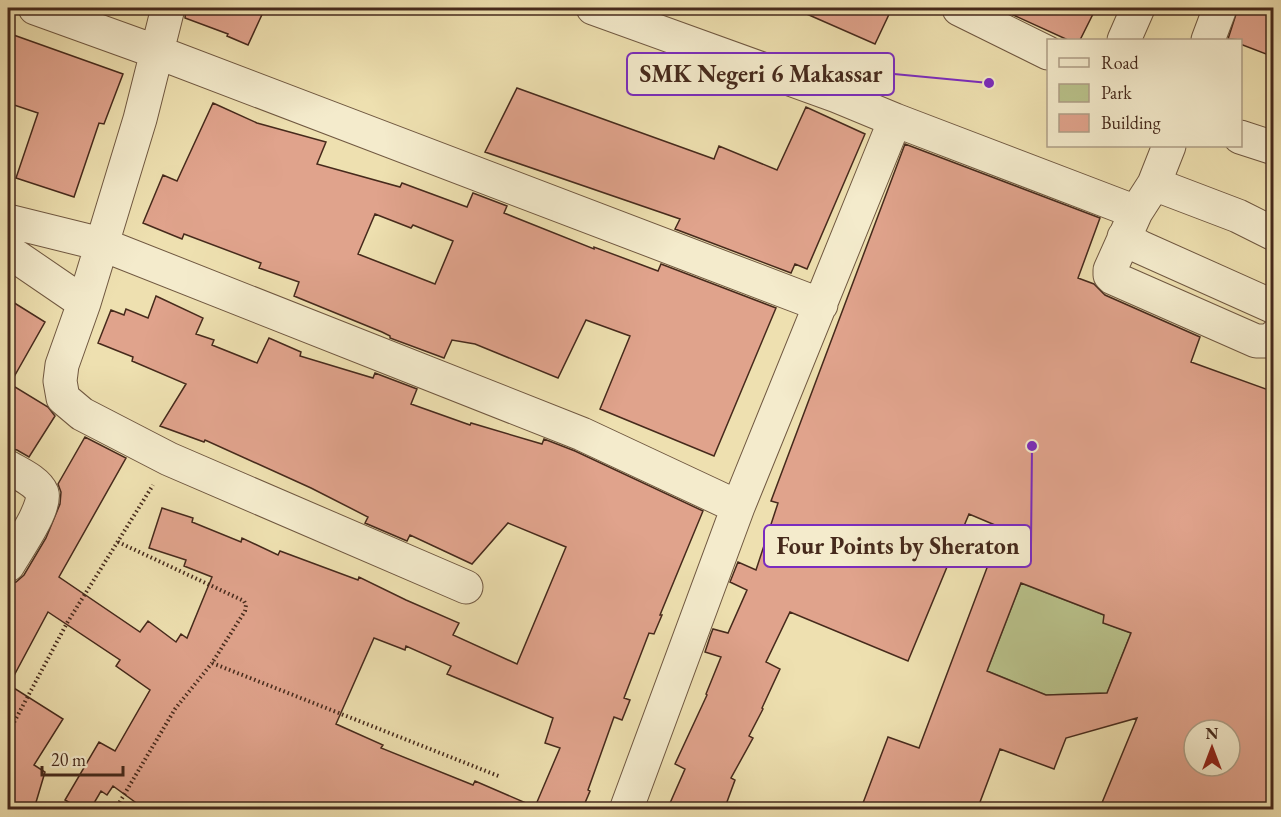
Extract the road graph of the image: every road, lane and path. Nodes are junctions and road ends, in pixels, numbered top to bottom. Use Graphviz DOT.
graph roads {
  1 [pos="35,8"];
  2 [pos="168,8"];
  3 [pos="593,8"];
  4 [pos="1138,8"];
  5 [pos="1220,8"];
  6 [pos="959,9"];
  7 [pos="1124,39"];
  8 [pos="1208,39"];
  9 [pos="157,52"];
  10 [pos="1047,53"];
  11 [pos="895,120"];
  12 [pos="1242,138"];
  13 [pos="1169,147"];
  14 [pos="1274,148"];
  15 [pos="1154,184"];
  16 [pos="8,221"];
  17 [pos="1130,225"];
  18 [pos="1274,234"];
  19 [pos="101,244"];
  20 [pos="8,251"];
  21 [pos="84,303"];
  22 [pos="821,305"];
  23 [pos="1274,307"];
  24 [pos="1274,337"];
  25 [pos="169,459"];
  26 [pos="8,467"];
  27 [pos="738,507"];
  28 [pos="118,542"];
  29 [pos="8,565"];
  30 [pos="466,587"];
  31 [pos="212,663"];
  32 [pos="12,726"];
  33 [pos="501,777"];
  34 [pos="115,810"];
  35 [pos="626,810"];
  1 -- 9 [label="street"];
  2 -- 9 [label="street"];
  3 -- 11 [label="street"];
  4 -- 7 [label="street"];
  5 -- 8 [label="street"];
  6 -- 10 [label="street"];
  9 -- 19 [label="street"];
  9 -- 22 [label="street"];
  11 -- 17 [label="street"];
  11 -- 22 [label="street"];
  12 -- 14 [label="street"];
  13 -- 15 [label="street"];
  15 -- 17 [label="street"];
  15 -- 18 [label="street"];
  16 -- 19 [label="street"];
  17 -- 23 [label="street"];
  17 -- 24 [label="street"];
  19 -- 21 [label="street"];
  19 -- 27 [label="street"];
  20 -- 21 [label="street"];
  21 -- 25 [label="street"];
  22 -- 27 [label="street"];
  25 -- 28 [label="path"];
  25 -- 30 [label="street"];
  26 -- 29 [label="street"];
  27 -- 35 [label="street"];
  28 -- 31 [label="path"];
  28 -- 32 [label="path"];
  31 -- 33 [label="path"];
  31 -- 34 [label="path"];
}
